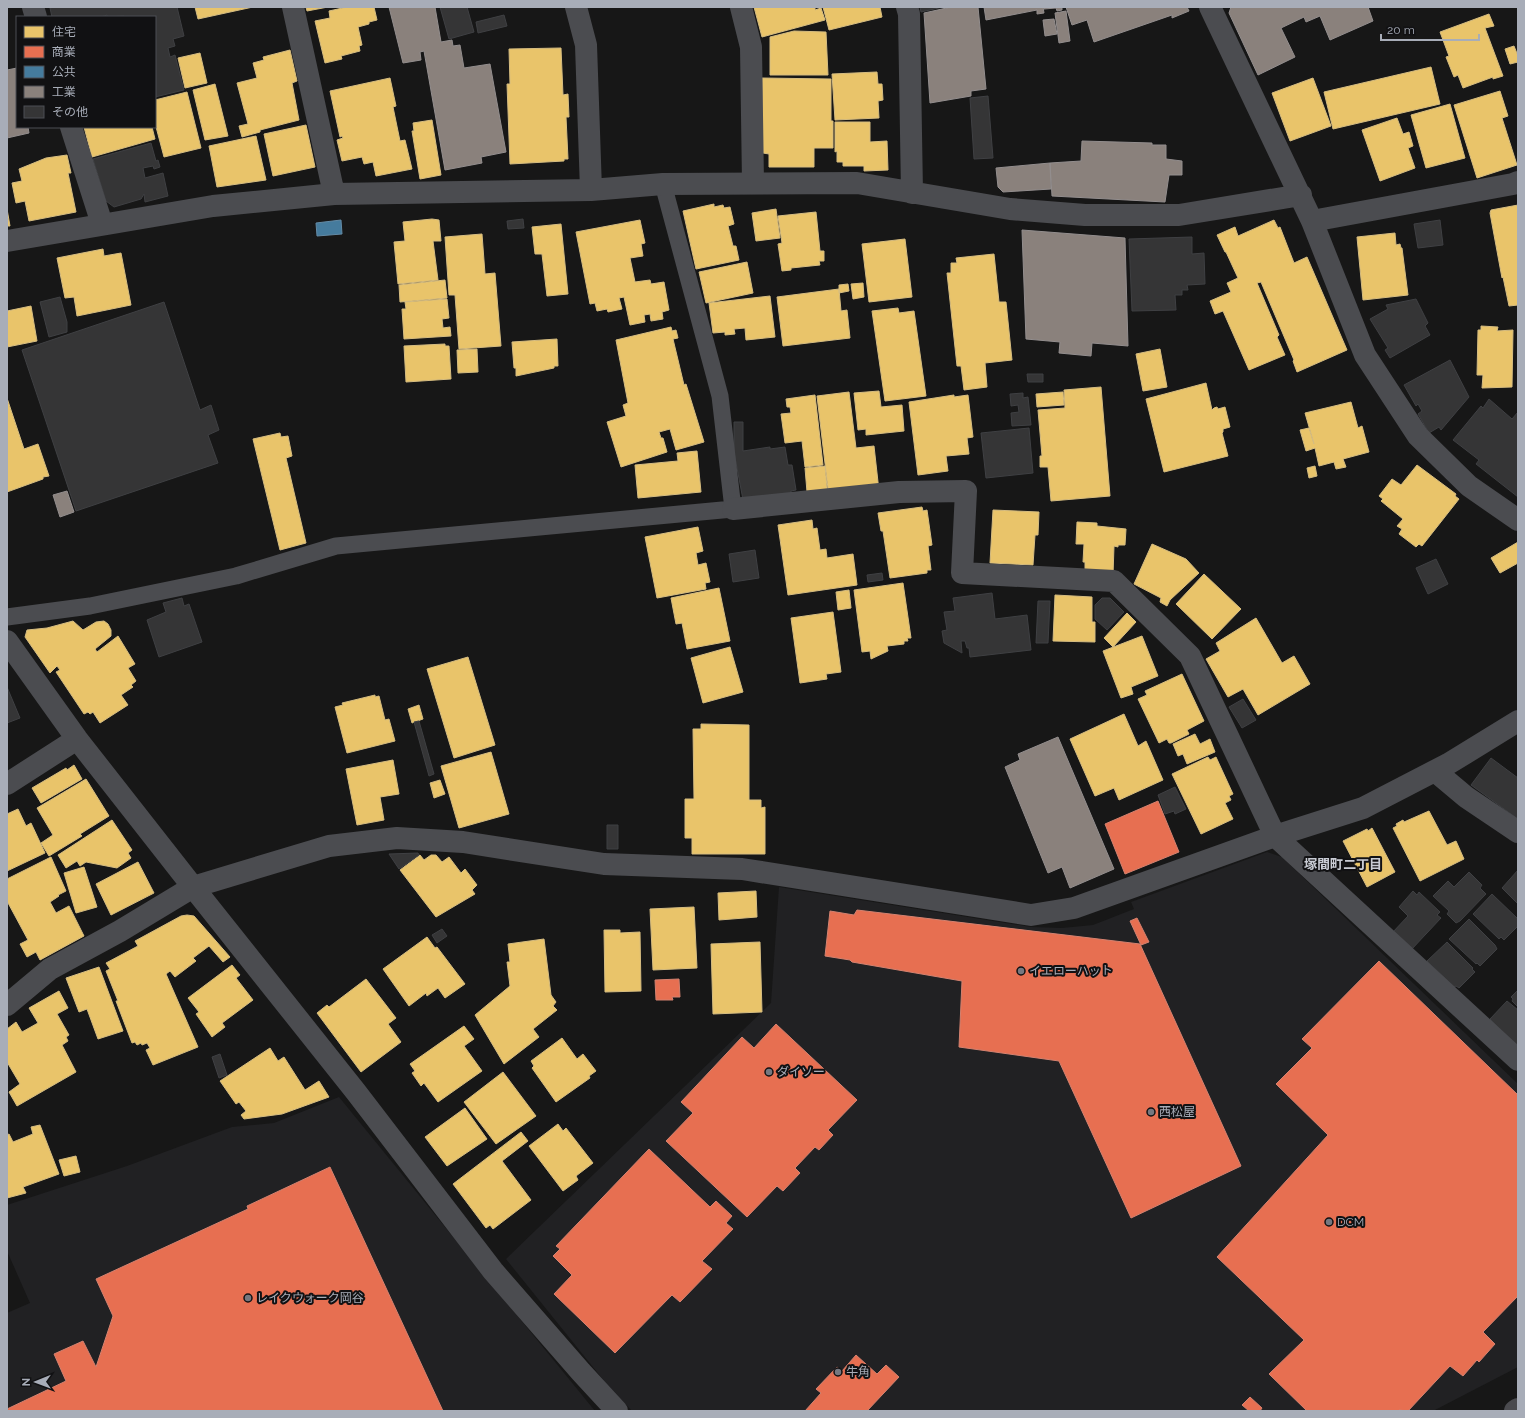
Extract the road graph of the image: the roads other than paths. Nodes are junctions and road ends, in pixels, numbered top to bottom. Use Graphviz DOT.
graph roads {
  1 [pos="293,7"];
  2 [pos="576,7"];
  3 [pos="741,7"];
  4 [pos="907,7"];
  5 [pos="1210,7"];
  6 [pos="71,128"];
  7 [pos="1518,182"];
  8 [pos="753,183"];
  9 [pos="663,184"];
  10 [pos="591,190"];
  11 [pos="912,193"];
  12 [pos="334,194"];
  13 [pos="1300,195"];
  14 [pos="1312,221"];
  15 [pos="102,224"];
  16 [pos="7,240"];
  17 [pos="733,509"];
  18 [pos="1518,520"];
  19 [pos="7,617"];
  20 [pos="7,641"];
  21 [pos="1518,721"];
  22 [pos="77,739"];
  23 [pos="1434,770"];
  24 [pos="7,784"];
  25 [pos="1518,832"];
  26 [pos="1275,836"];
  27 [pos="193,888"];
  28 [pos="7,1005"];
  29 [pos="1518,1060"];
  30 [pos="1518,1409"];
  31 [pos="616,1411"];
  32 [pos="1515,1411"];
  1 -- 12 [label="street"];
  2 -- 10 [label="street"];
  3 -- 8 [label="street"];
  4 -- 11 [label="street"];
  5 -- 13 [label="street"];
  6 -- 15 [label="street"];
  7 -- 14 [label="street"];
  8 -- 9 [label="street"];
  8 -- 11 [label="street"];
  9 -- 10 [label="street"];
  9 -- 17 [label="lane"];
  10 -- 12 [label="street"];
  11 -- 13 [label="street"];
  12 -- 15 [label="street"];
  13 -- 14 [label="street"];
  14 -- 18 [label="street"];
  15 -- 16 [label="street"];
  17 -- 19 [label="lane"];
  17 -- 26 [label="street"];
  20 -- 22 [label="street"];
  21 -- 23 [label="street"];
  22 -- 24 [label="street"];
  22 -- 27 [label="street"];
  23 -- 25 [label="street"];
  23 -- 26 [label="street"];
  26 -- 27 [label="street"];
  26 -- 29 [label="street"];
  27 -- 28 [label="street"];
  27 -- 31 [label="street"];
  30 -- 32 [label="street"];
}
